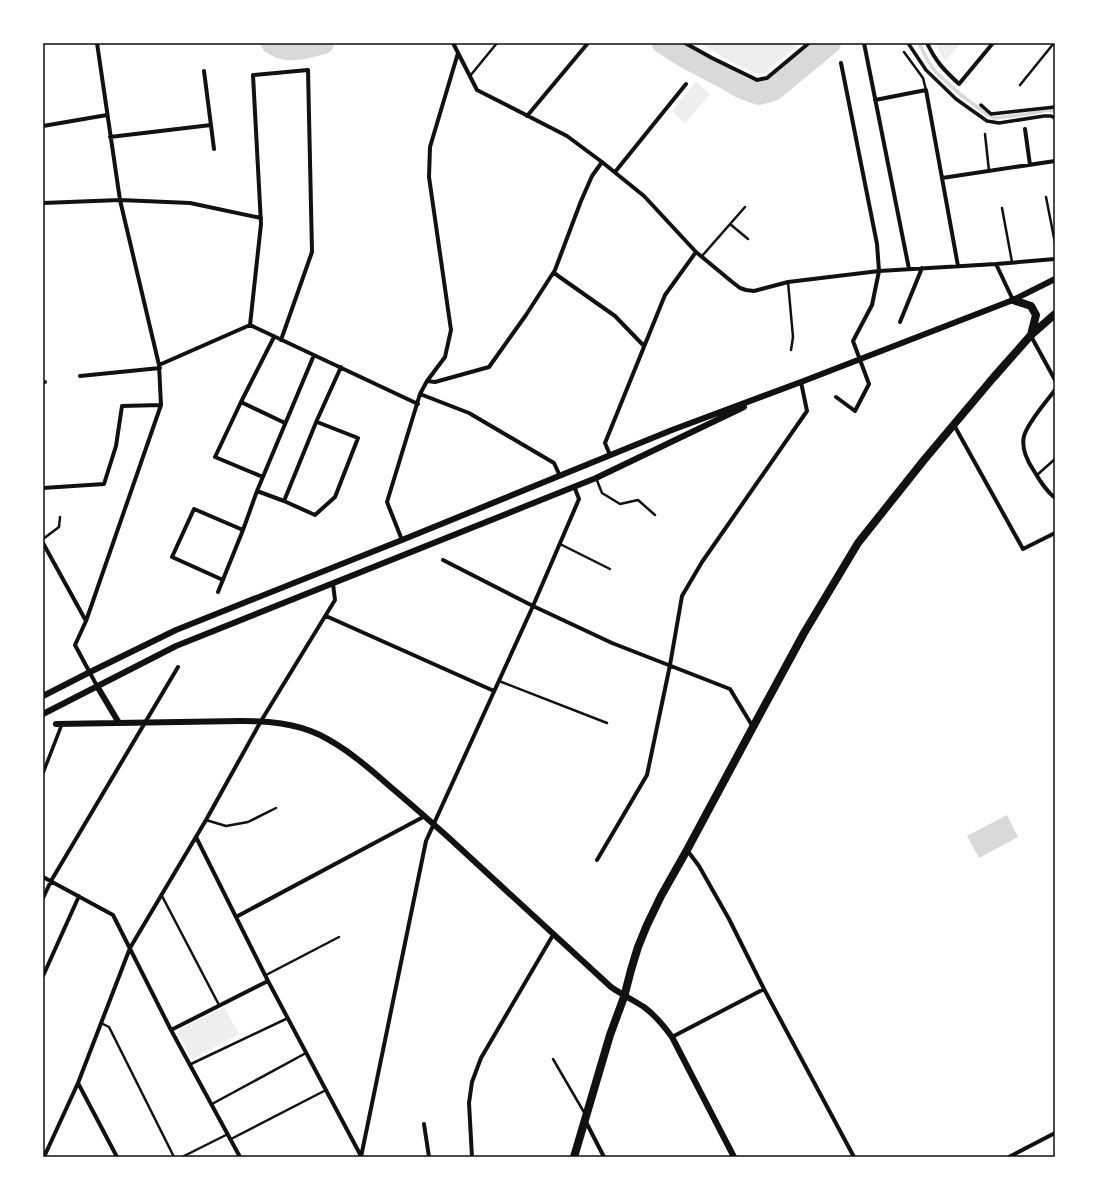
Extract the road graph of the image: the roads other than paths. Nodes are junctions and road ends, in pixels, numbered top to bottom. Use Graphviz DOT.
graph roads {
  1 [pos="97,43"];
  2 [pos="453,43"];
  3 [pos="497,43"];
  4 [pos="588,43"];
  5 [pos="685,43"];
  6 [pos="810,43"];
  7 [pos="864,43"];
  8 [pos="908,43"];
  9 [pos="926,43"];
  10 [pos="993,43"];
  11 [pos="1054,43"];
  12 [pos="904,52"];
  13 [pos="458,53"];
  14 [pos="841,63"];
  15 [pos="204,71"];
  16 [pos="470,76"];
  17 [pos="686,84"];
  18 [pos="1020,85"];
  19 [pos="926,90"];
  20 [pos="875,100"];
  21 [pos="981,105"];
  22 [pos="1055,107"];
  23 [pos="107,115"];
  24 [pos="527,116"];
  25 [pos="1055,118"];
  26 [pos="211,125"];
  27 [pos="43,126"];
  28 [pos="1025,128"];
  29 [pos="984,134"];
  30 [pos="110,137"];
  31 [pos="214,149"];
  32 [pos="602,162"];
  33 [pos="1055,162"];
  34 [pos="1030,165"];
  35 [pos="989,171"];
  36 [pos="615,172"];
  37 [pos="942,178"];
  38 [pos="1046,196"];
  39 [pos="120,200"];
  40 [pos="43,203"];
  41 [pos="745,207"];
  42 [pos="1002,208"];
  43 [pos="261,218"];
  44 [pos="730,224"];
  45 [pos="748,239"];
  46 [pos="1055,243"];
  47 [pos="696,252"];
  48 [pos="702,256"];
  49 [pos="1055,259"];
  50 [pos="1012,263"];
  51 [pos="996,264"];
  52 [pos="958,266"];
  53 [pos="909,268"];
  54 [pos="922,268"];
  55 [pos="879,271"];
  56 [pos="554,272"];
  57 [pos="1055,279"];
  58 [pos="788,282"];
  59 [pos="1013,300"];
  60 [pos="1055,314"];
  61 [pos="900,322"];
  62 [pos="250,325"];
  63 [pos="1031,335"];
  64 [pos="274,337"];
  65 [pos="281,340"];
  66 [pos="644,346"];
  67 [pos="791,350"];
  68 [pos="314,355"];
  69 [pos="860,360"];
  70 [pos="160,366"];
  71 [pos="341,367"];
  72 [pos="80,376"];
  73 [pos="1055,380"];
  74 [pos="427,381"];
  75 [pos="801,382"];
  76 [pos="778,390"];
  77 [pos="1055,390"];
  78 [pos="420,394"];
  79 [pos="836,397"];
  80 [pos="241,402"];
  81 [pos="418,404"];
  82 [pos="161,405"];
  83 [pos="317,422"];
  84 [pos="286,423"];
  85 [pos="954,424"];
  86 [pos="610,455"];
  87 [pos="1055,459"];
  88 [pos="560,476"];
  89 [pos="1036,476"];
  90 [pos="263,477"];
  91 [pos="596,478"];
  92 [pos="574,486"];
  93 [pos="43,488"];
  94 [pos="257,491"];
  95 [pos="1055,498"];
  96 [pos="284,501"];
  97 [pos="655,515"];
  98 [pos="60,517"];
  99 [pos="243,530"];
  100 [pos="1055,533"];
  101 [pos="43,539"];
  102 [pos="402,540"];
  103 [pos="43,542"];
  104 [pos="560,544"];
  105 [pos="443,560"];
  106 [pos="610,569"];
  107 [pos="223,580"];
  108 [pos="333,584"];
  109 [pos="218,592"];
  110 [pos="533,606"];
  111 [pos="326,616"];
  112 [pos="86,621"];
  113 [pos="670,665"];
  114 [pos="178,667"];
  115 [pos="90,672"];
  116 [pos="499,681"];
  117 [pos="97,686"];
  118 [pos="494,692"];
  119 [pos="43,696"];
  120 [pos="43,714"];
  121 [pos="261,721"];
  122 [pos="119,723"];
  123 [pos="145,723"];
  124 [pos="607,723"];
  125 [pos="56,724"];
  126 [pos="62,724"];
  127 [pos="753,727"];
  128 [pos="43,773"];
  129 [pos="276,808"];
  130 [pos="425,816"];
  131 [pos="206,820"];
  132 [pos="434,824"];
  133 [pos="196,837"];
  134 [pos="687,850"];
  135 [pos="597,860"];
  136 [pos="43,876"];
  137 [pos="51,881"];
  138 [pos="161,894"];
  139 [pos="79,896"];
  140 [pos="43,898"];
  141 [pos="236,917"];
  142 [pos="553,935"];
  143 [pos="339,938"];
  144 [pos="130,948"];
  145 [pos="266,975"];
  146 [pos="43,976"];
  147 [pos="268,981"];
  148 [pos="764,989"];
  149 [pos="624,997"];
  150 [pos="219,1006"];
  151 [pos="288,1018"];
  152 [pos="101,1023"];
  153 [pos="171,1030"];
  154 [pos="672,1037"];
  155 [pos="306,1053"];
  156 [pos="553,1059"];
  157 [pos="191,1064"];
  158 [pos="78,1083"];
  159 [pos="326,1090"];
  160 [pos="212,1104"];
  161 [pos="586,1119"];
  162 [pos="424,1124"];
  163 [pos="1055,1133"];
  164 [pos="228,1134"];
  165 [pos="231,1139"];
  166 [pos="44,1157"];
  167 [pos="117,1157"];
  168 [pos="174,1157"];
  169 [pos="182,1157"];
  170 [pos="240,1157"];
  171 [pos="361,1157"];
  172 [pos="429,1157"];
  173 [pos="472,1157"];
  174 [pos="574,1157"];
  175 [pos="604,1157"];
  176 [pos="734,1157"];
  177 [pos="854,1157"];
  178 [pos="1009,1157"];
  1 -- 23 [label="street"];
  2 -- 13 [label="street"];
  3 -- 16 [label="lane"];
  4 -- 24 [label="street"];
  5 -- 6 [label="street"];
  7 -- 20 [label="street"];
  8 -- 25 [label="street"];
  9 -- 10 [label="street"];
  11 -- 18 [label="lane"];
  12 -- 19 [label="lane"];
  13 -- 16 [label="street"];
  13 -- 74 [label="street"];
  14 -- 55 [label="street"];
  15 -- 26 [label="street"];
  16 -- 24 [label="street"];
  17 -- 36 [label="street"];
  19 -- 20 [label="street"];
  19 -- 37 [label="street"];
  20 -- 53 [label="street"];
  21 -- 22 [label="street"];
  23 -- 27 [label="street"];
  23 -- 30 [label="street"];
  24 -- 32 [label="street"];
  26 -- 30 [label="street"];
  26 -- 31 [label="street"];
  28 -- 34 [label="street"];
  29 -- 35 [label="lane"];
  30 -- 39 [label="street"];
  32 -- 36 [label="street"];
  32 -- 56 [label="street"];
  33 -- 34 [label="street"];
  34 -- 35 [label="street"];
  35 -- 37 [label="street"];
  36 -- 47 [label="street"];
  37 -- 52 [label="street"];
  38 -- 46 [label="lane"];
  39 -- 40 [label="street"];
  39 -- 43 [label="street"];
  39 -- 70 [label="street"];
  41 -- 44 [label="lane"];
  42 -- 50 [label="lane"];
  43 -- 62 [label="street"];
  43 -- 65 [label="street"];
  44 -- 45 [label="lane"];
  44 -- 48 [label="lane"];
  47 -- 48 [label="street"];
  47 -- 66 [label="street"];
  48 -- 58 [label="street"];
  49 -- 50 [label="street"];
  50 -- 51 [label="street"];
  51 -- 52 [label="street"];
  51 -- 59 [label="street"];
  52 -- 54 [label="street"];
  53 -- 54 [label="street"];
  53 -- 55 [label="street"];
  54 -- 61 [label="street"];
  55 -- 58 [label="street"];
  55 -- 69 [label="street"];
  56 -- 66 [label="street"];
  56 -- 74 [label="street"];
  57 -- 59 [label="street"];
  58 -- 67 [label="lane"];
  59 -- 63 [label="main road"];
  59 -- 69 [label="street"];
  60 -- 63 [label="main road"];
  62 -- 64 [label="street"];
  62 -- 70 [label="street"];
  63 -- 73 [label="street"];
  63 -- 85 [label="main road"];
  64 -- 65 [label="street"];
  64 -- 80 [label="street"];
  65 -- 68 [label="street"];
  66 -- 86 [label="street"];
  68 -- 71 [label="street"];
  68 -- 84 [label="street"];
  69 -- 75 [label="street"];
  69 -- 79 [label="street"];
  70 -- 72 [label="street"];
  70 -- 82 [label="street"];
  71 -- 81 [label="street"];
  71 -- 83 [label="street"];
  74 -- 78 [label="street"];
  75 -- 76 [label="street"];
  75 -- 113 [label="street"];
  76 -- 86 [label="street"];
  76 -- 91 [label="street"];
  77 -- 89 [label="street"];
  78 -- 81 [label="street"];
  78 -- 88 [label="street"];
  80 -- 84 [label="street"];
  80 -- 90 [label="street"];
  81 -- 102 [label="street"];
  82 -- 93 [label="street"];
  82 -- 112 [label="street"];
  83 -- 96 [label="street"];
  83 -- 96 [label="street"];
  84 -- 90 [label="street"];
  85 -- 100 [label="street"];
  85 -- 127 [label="main road"];
  86 -- 88 [label="street"];
  87 -- 89 [label="lane"];
  88 -- 102 [label="street"];
  89 -- 95 [label="street"];
  90 -- 94 [label="street"];
  91 -- 92 [label="street"];
  91 -- 97 [label="lane"];
  92 -- 104 [label="street"];
  92 -- 108 [label="street"];
  94 -- 96 [label="street"];
  94 -- 99 [label="street"];
  98 -- 101 [label="lane"];
  99 -- 107 [label="street"];
  99 -- 107 [label="street"];
  102 -- 115 [label="street"];
  103 -- 112 [label="street"];
  104 -- 106 [label="lane"];
  104 -- 110 [label="street"];
  105 -- 110 [label="street"];
  107 -- 109 [label="street"];
  108 -- 111 [label="street"];
  108 -- 117 [label="street"];
  110 -- 113 [label="street"];
  110 -- 116 [label="street"];
  111 -- 118 [label="street"];
  111 -- 121 [label="street"];
  112 -- 115 [label="street"];
  113 -- 127 [label="street"];
  113 -- 135 [label="street"];
  114 -- 123 [label="street"];
  115 -- 117 [label="street"];
  115 -- 119 [label="street"];
  116 -- 118 [label="street"];
  116 -- 124 [label="lane"];
  117 -- 120 [label="street"];
  117 -- 122 [label="street"];
  118 -- 132 [label="street"];
  121 -- 123 [label="street"];
  121 -- 130 [label="street"];
  121 -- 131 [label="street"];
  122 -- 123 [label="street"];
  122 -- 126 [label="street"];
  123 -- 137 [label="street"];
  125 -- 126 [label="street"];
  126 -- 128 [label="street"];
  127 -- 134 [label="main road"];
  129 -- 131 [label="lane"];
  130 -- 132 [label="street"];
  130 -- 141 [label="street"];
  131 -- 133 [label="street"];
  132 -- 142 [label="street"];
  132 -- 171 [label="street"];
  133 -- 138 [label="street"];
  133 -- 141 [label="street"];
  134 -- 148 [label="street"];
  134 -- 149 [label="main road"];
  136 -- 137 [label="street"];
  137 -- 139 [label="street"];
  137 -- 140 [label="street"];
  138 -- 144 [label="street"];
  138 -- 150 [label="lane"];
  139 -- 144 [label="street"];
  139 -- 146 [label="street"];
  141 -- 145 [label="street"];
  142 -- 149 [label="street"];
  142 -- 173 [label="street"];
  143 -- 145 [label="lane"];
  144 -- 152 [label="street"];
  144 -- 153 [label="street"];
  145 -- 147 [label="street"];
  147 -- 150 [label="street"];
  147 -- 151 [label="street"];
  148 -- 154 [label="street"];
  148 -- 177 [label="street"];
  149 -- 154 [label="street"];
  149 -- 161 [label="main road"];
  150 -- 153 [label="street"];
  151 -- 155 [label="street"];
  151 -- 157 [label="lane"];
  152 -- 158 [label="street"];
  152 -- 168 [label="lane"];
  153 -- 157 [label="street"];
  154 -- 176 [label="street"];
  155 -- 159 [label="street"];
  155 -- 160 [label="lane"];
  156 -- 161 [label="lane"];
  157 -- 160 [label="street"];
  158 -- 166 [label="street"];
  158 -- 167 [label="street"];
  159 -- 165 [label="lane"];
  159 -- 171 [label="street"];
  160 -- 164 [label="street"];
  161 -- 174 [label="main road"];
  161 -- 175 [label="street"];
  162 -- 172 [label="street"];
  163 -- 178 [label="street"];
  164 -- 165 [label="street"];
  164 -- 169 [label="lane"];
  165 -- 170 [label="street"];
}
